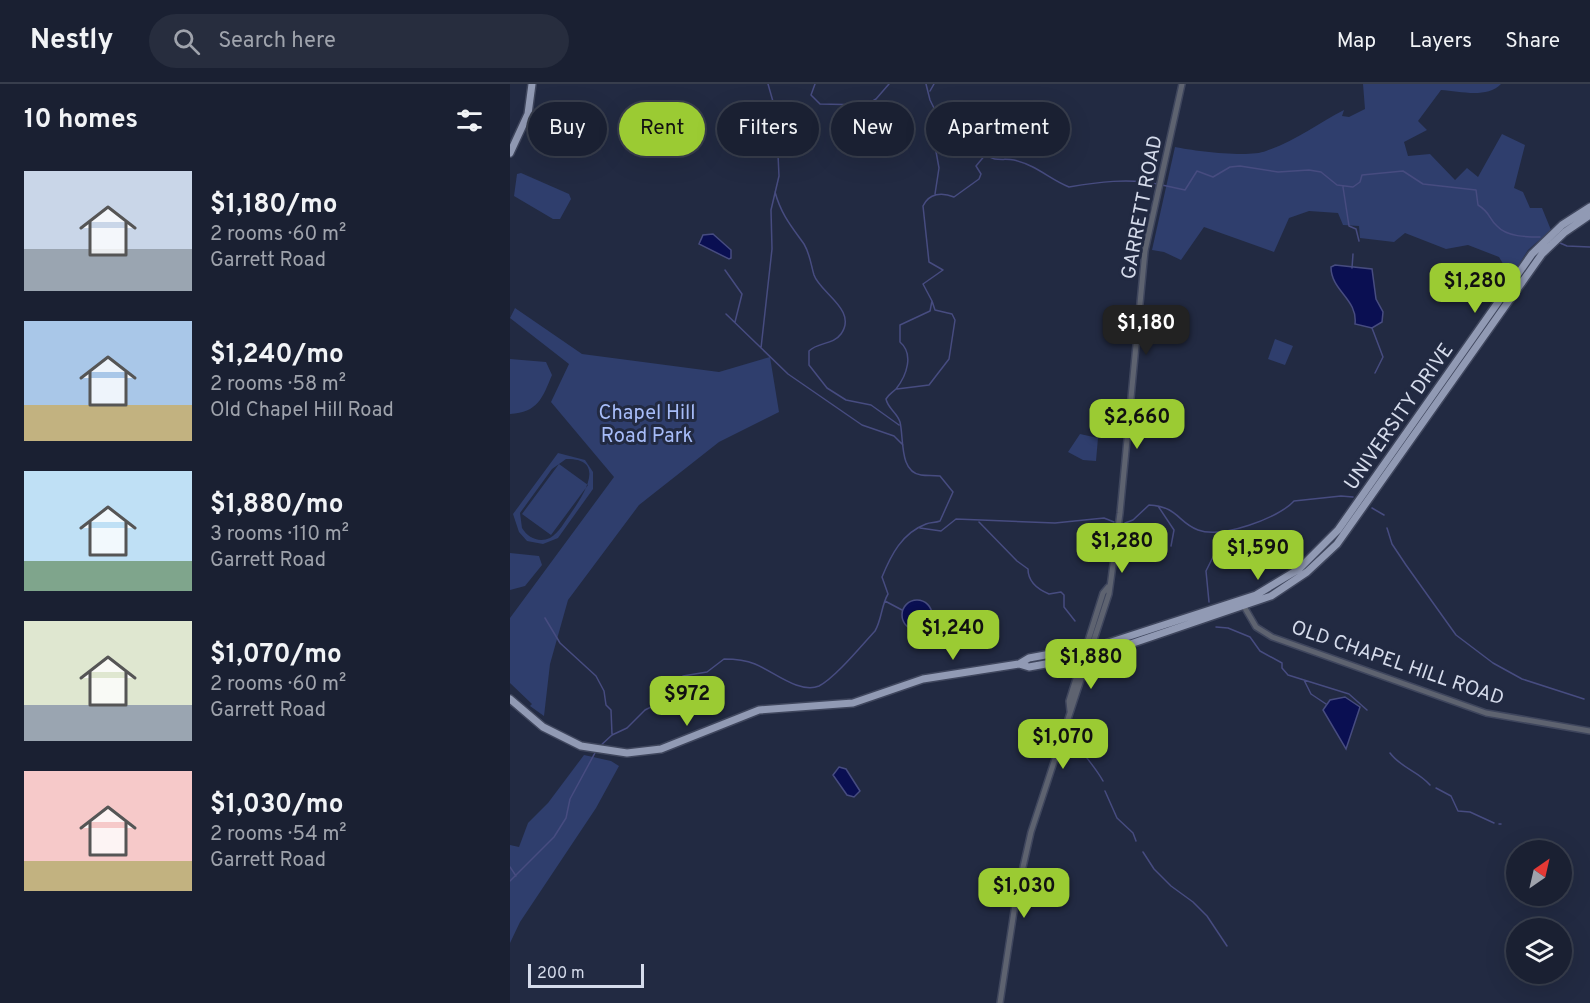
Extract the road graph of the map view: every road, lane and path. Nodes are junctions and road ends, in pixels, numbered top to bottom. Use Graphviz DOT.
graph roads {
  1 [pos="532,84"];
  2 [pos="1182,84"];
  3 [pos="510,153"];
  4 [pos="1590,207"];
  5 [pos="1590,216"];
  6 [pos="1243,604"];
  7 [pos="1090,647"];
  8 [pos="1086,658"];
  9 [pos="1019,664"];
  10 [pos="510,699"];
  11 [pos="1590,731"];
  12 [pos="1000,1003"];
  1 -- 3 [label="main road"];
  2 -- 7 [label="street, GARRETT ROAD"];
  4 -- 6 [label="main road, UNIVERSITY DRIVE"];
  5 -- 6 [label="main road, UNIVERSITY DRIVE"];
  6 -- 7 [label="main road"];
  6 -- 8 [label="main road"];
  6 -- 11 [label="street, OLD CHAPEL HILL ROAD"];
  7 -- 8 [label="street, GARRETT ROAD"];
  7 -- 9 [label="main road"];
  8 -- 9 [label="main road"];
  8 -- 12 [label="street, GARRETT ROAD"];
  9 -- 10 [label="main road"];
}
